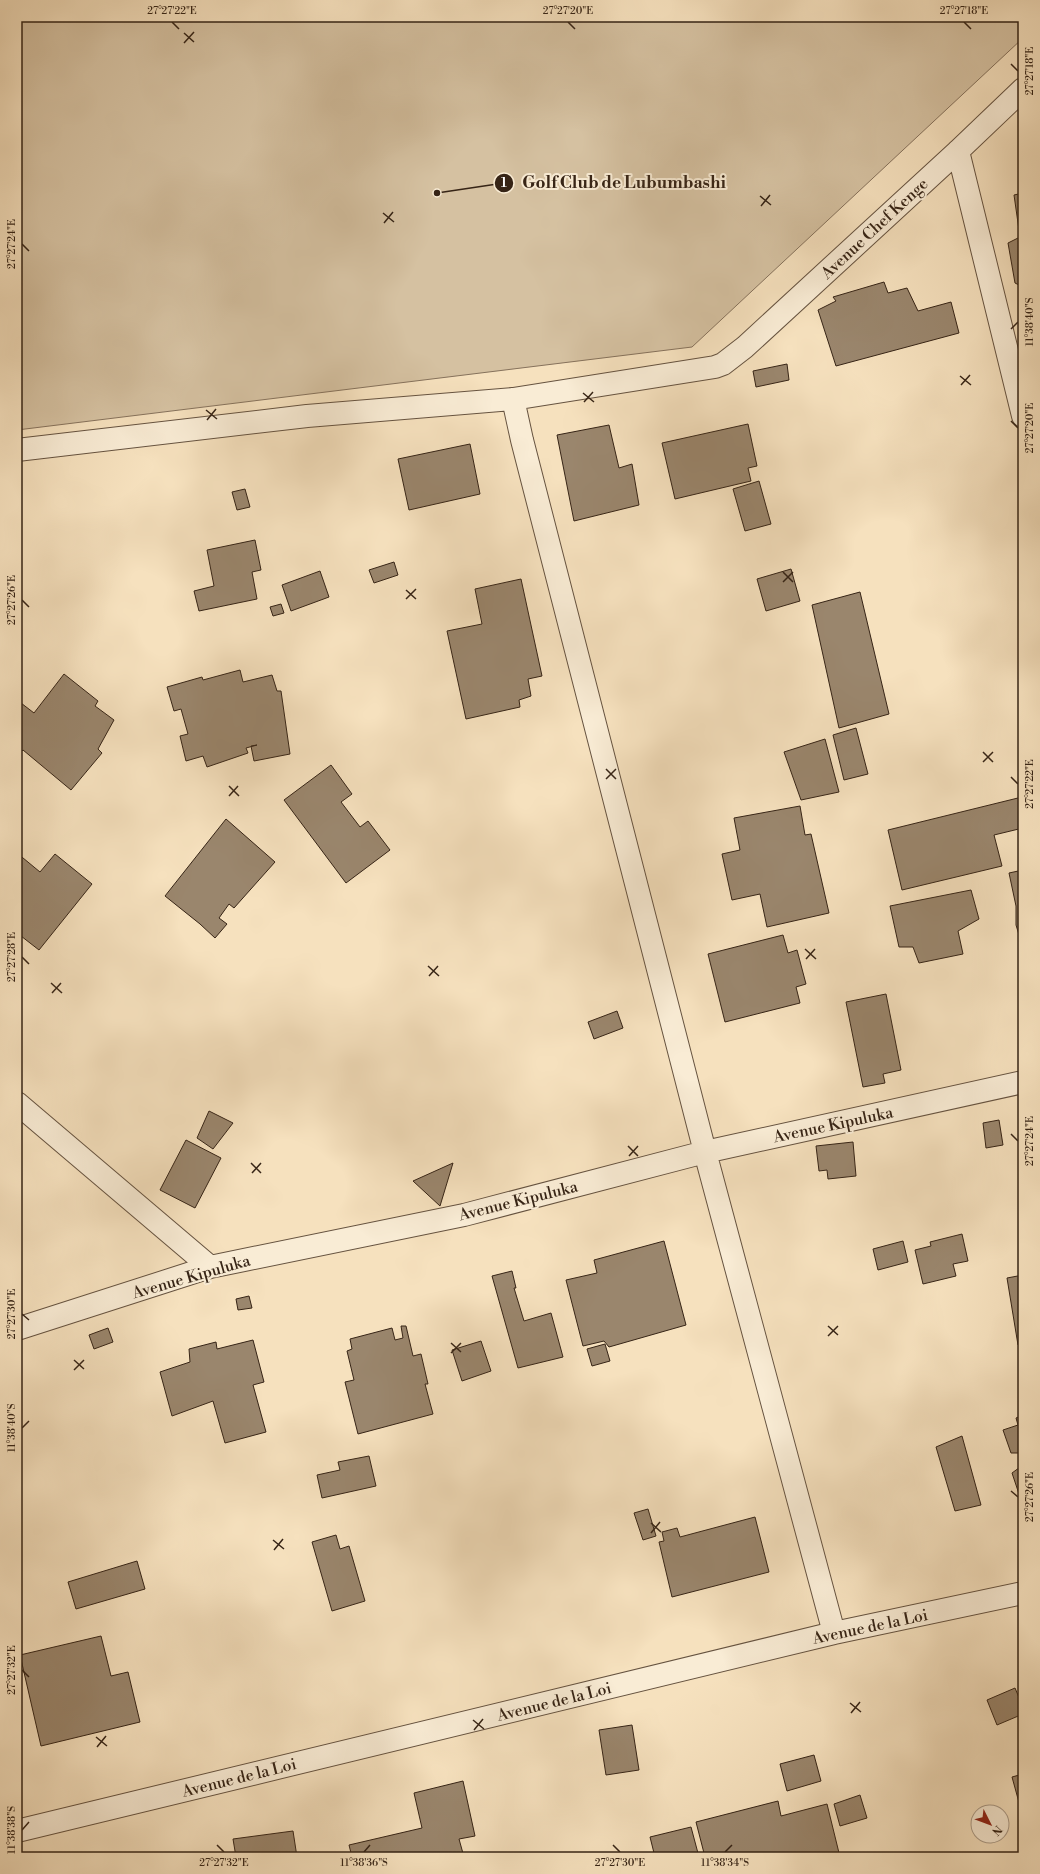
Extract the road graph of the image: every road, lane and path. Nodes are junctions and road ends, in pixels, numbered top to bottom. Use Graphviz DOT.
graph roads {
  1 [pos="1023,89"];
  2 [pos="958,151"];
  3 [pos="513,399"];
  4 [pos="1023,416"];
  5 [pos="17,450"];
  6 [pos="1023,1082"];
  7 [pos="17,1103"];
  8 [pos="705,1152"];
  9 [pos="210,1268"];
  10 [pos="17,1329"];
  11 [pos="1023,1593"];
  12 [pos="834,1633"];
  13 [pos="17,1831"];
  1 -- 2 [label="street, Avenue Chef Kenge"];
  2 -- 3 [label="street, Avenue Chef Kenge"];
  2 -- 4 [label="street"];
  3 -- 5 [label="street, Avenue Chef Kenge"];
  3 -- 8 [label="street"];
  6 -- 8 [label="street, Avenue Kipuluka"];
  7 -- 9 [label="street"];
  8 -- 9 [label="street, Avenue Kipuluka"];
  8 -- 12 [label="street"];
  9 -- 10 [label="street, Avenue Kipuluka"];
  11 -- 12 [label="street, Avenue de la Loi"];
  12 -- 13 [label="street, Avenue de la Loi"];
}
